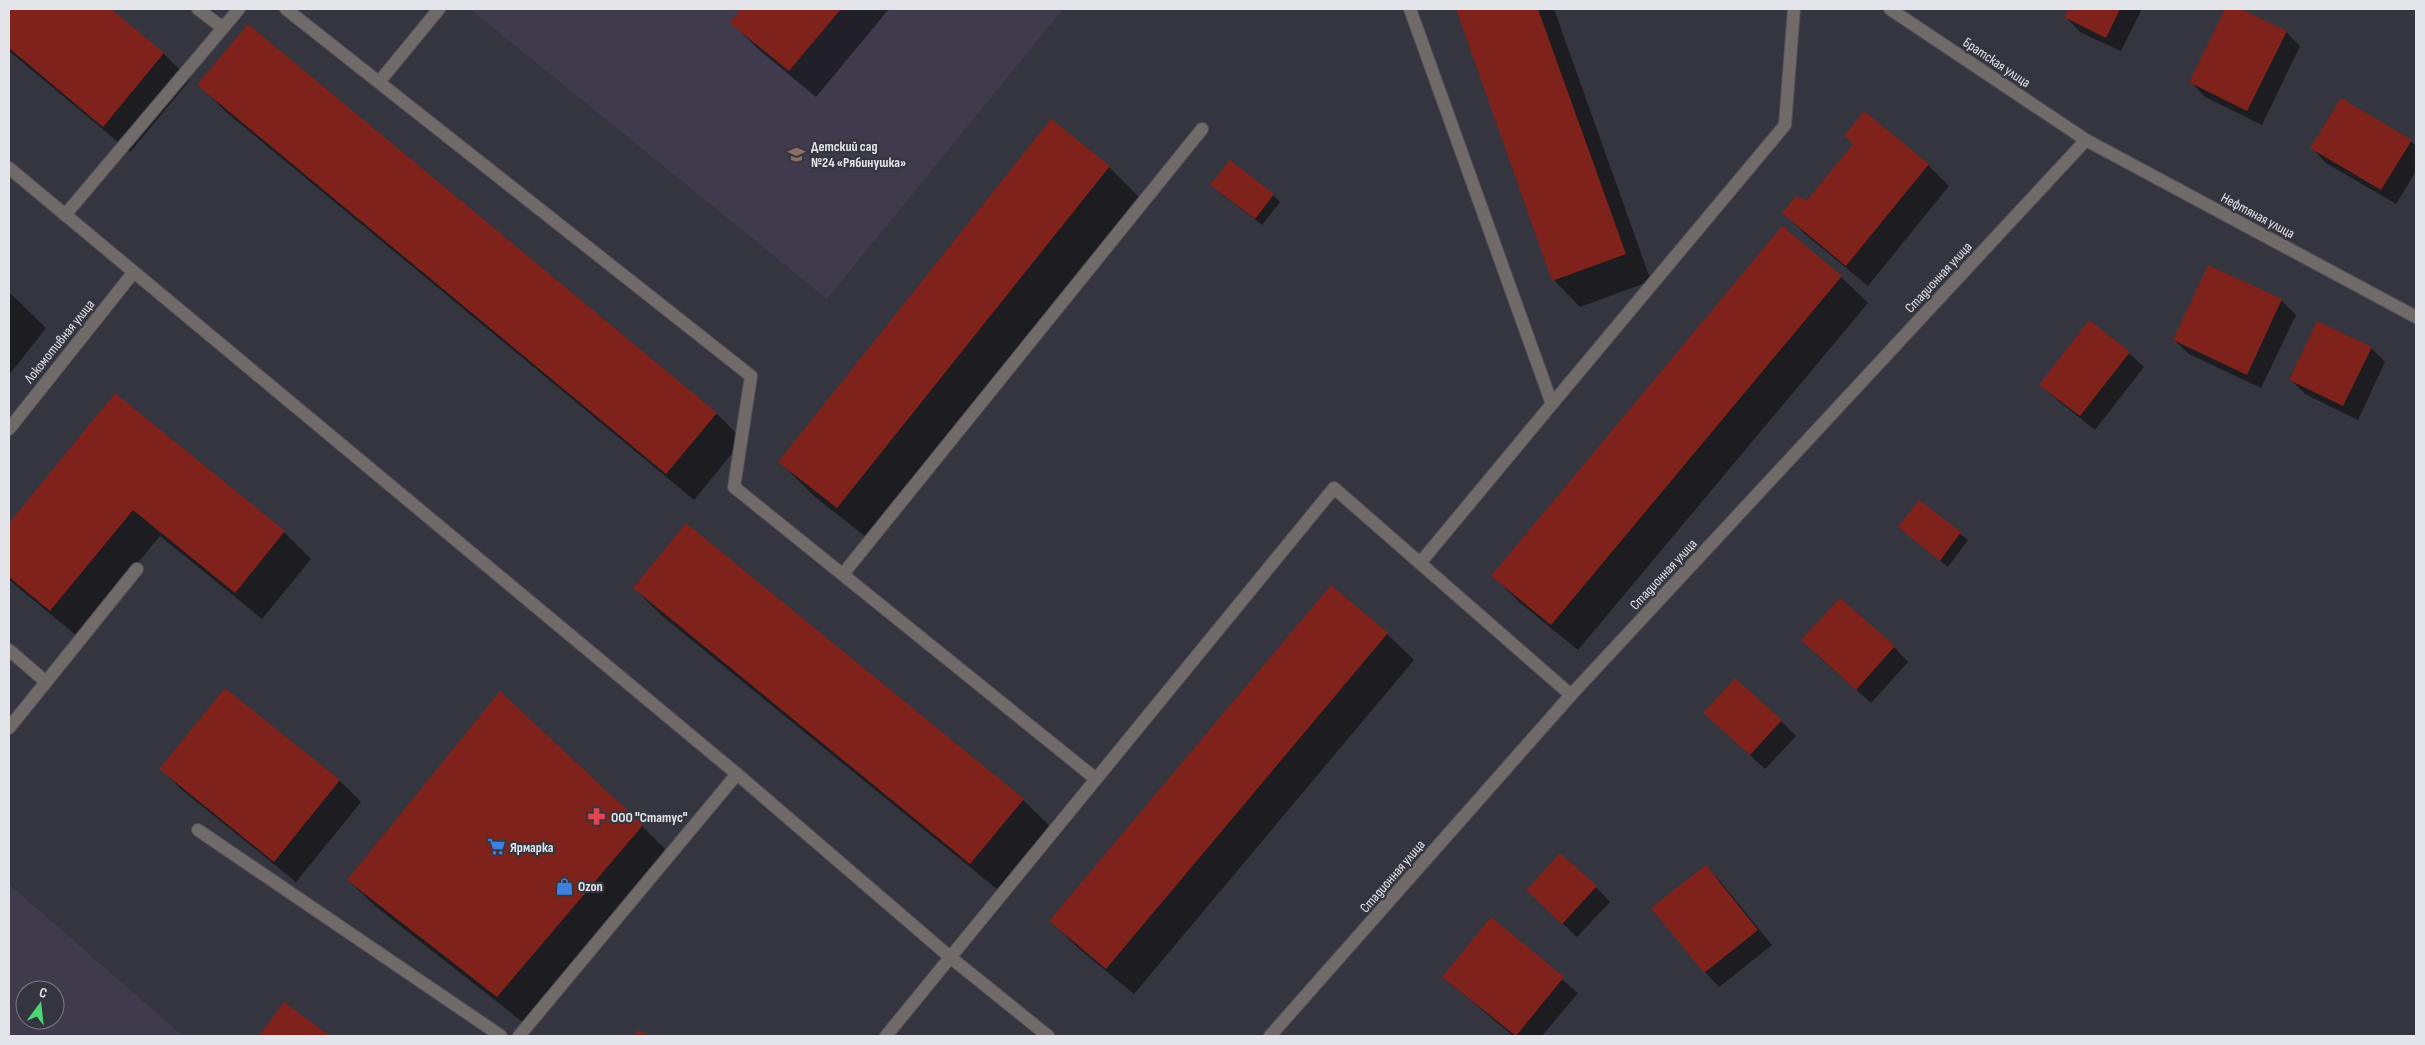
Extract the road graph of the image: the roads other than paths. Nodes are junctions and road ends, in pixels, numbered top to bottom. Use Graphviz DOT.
graph roads {
  1 [pos="198,9"];
  2 [pos="239,9"];
  3 [pos="286,9"];
  4 [pos="439,9"];
  5 [pos="1410,9"];
  6 [pos="1794,9"];
  7 [pos="1890,9"];
  8 [pos="223,28"];
  9 [pos="379,82"];
  10 [pos="1202,129"];
  11 [pos="2086,140"];
  12 [pos="9,168"];
  13 [pos="66,215"];
  14 [pos="133,273"];
  15 [pos="2416,317"];
  16 [pos="1552,404"];
  17 [pos="9,429"];
  18 [pos="1420,563"];
  19 [pos="137,569"];
  20 [pos="843,574"];
  21 [pos="9,650"];
  22 [pos="46,682"];
  23 [pos="1572,695"];
  24 [pos="9,728"];
  25 [pos="737,774"];
  26 [pos="1096,779"];
  27 [pos="198,830"];
  28 [pos="950,957"];
  29 [pos="502,1036"];
  30 [pos="519,1036"];
  31 [pos="886,1036"];
  32 [pos="1048,1036"];
  33 [pos="1270,1036"];
  1 -- 8 [label="street"];
  2 -- 8 [label="street"];
  3 -- 9 [label="street"];
  4 -- 9 [label="street"];
  5 -- 16 [label="street"];
  6 -- 16 [label="street"];
  7 -- 11 [label="street, Братская улица"];
  8 -- 13 [label="street"];
  9 -- 20 [label="street"];
  10 -- 20 [label="street"];
  11 -- 15 [label="street, Нефтяная улица"];
  11 -- 23 [label="street, Стадионная улица"];
  12 -- 13 [label="street"];
  13 -- 14 [label="street"];
  14 -- 17 [label="street, Локомотивная улица"];
  14 -- 25 [label="street"];
  16 -- 18 [label="street"];
  18 -- 23 [label="street"];
  18 -- 26 [label="street"];
  19 -- 22 [label="street"];
  20 -- 26 [label="street"];
  21 -- 22 [label="street"];
  22 -- 24 [label="street"];
  23 -- 33 [label="street, Стадионная улица"];
  25 -- 28 [label="street"];
  25 -- 30 [label="street"];
  26 -- 28 [label="street"];
  27 -- 29 [label="street"];
  28 -- 31 [label="street"];
  28 -- 32 [label="street"];
}
